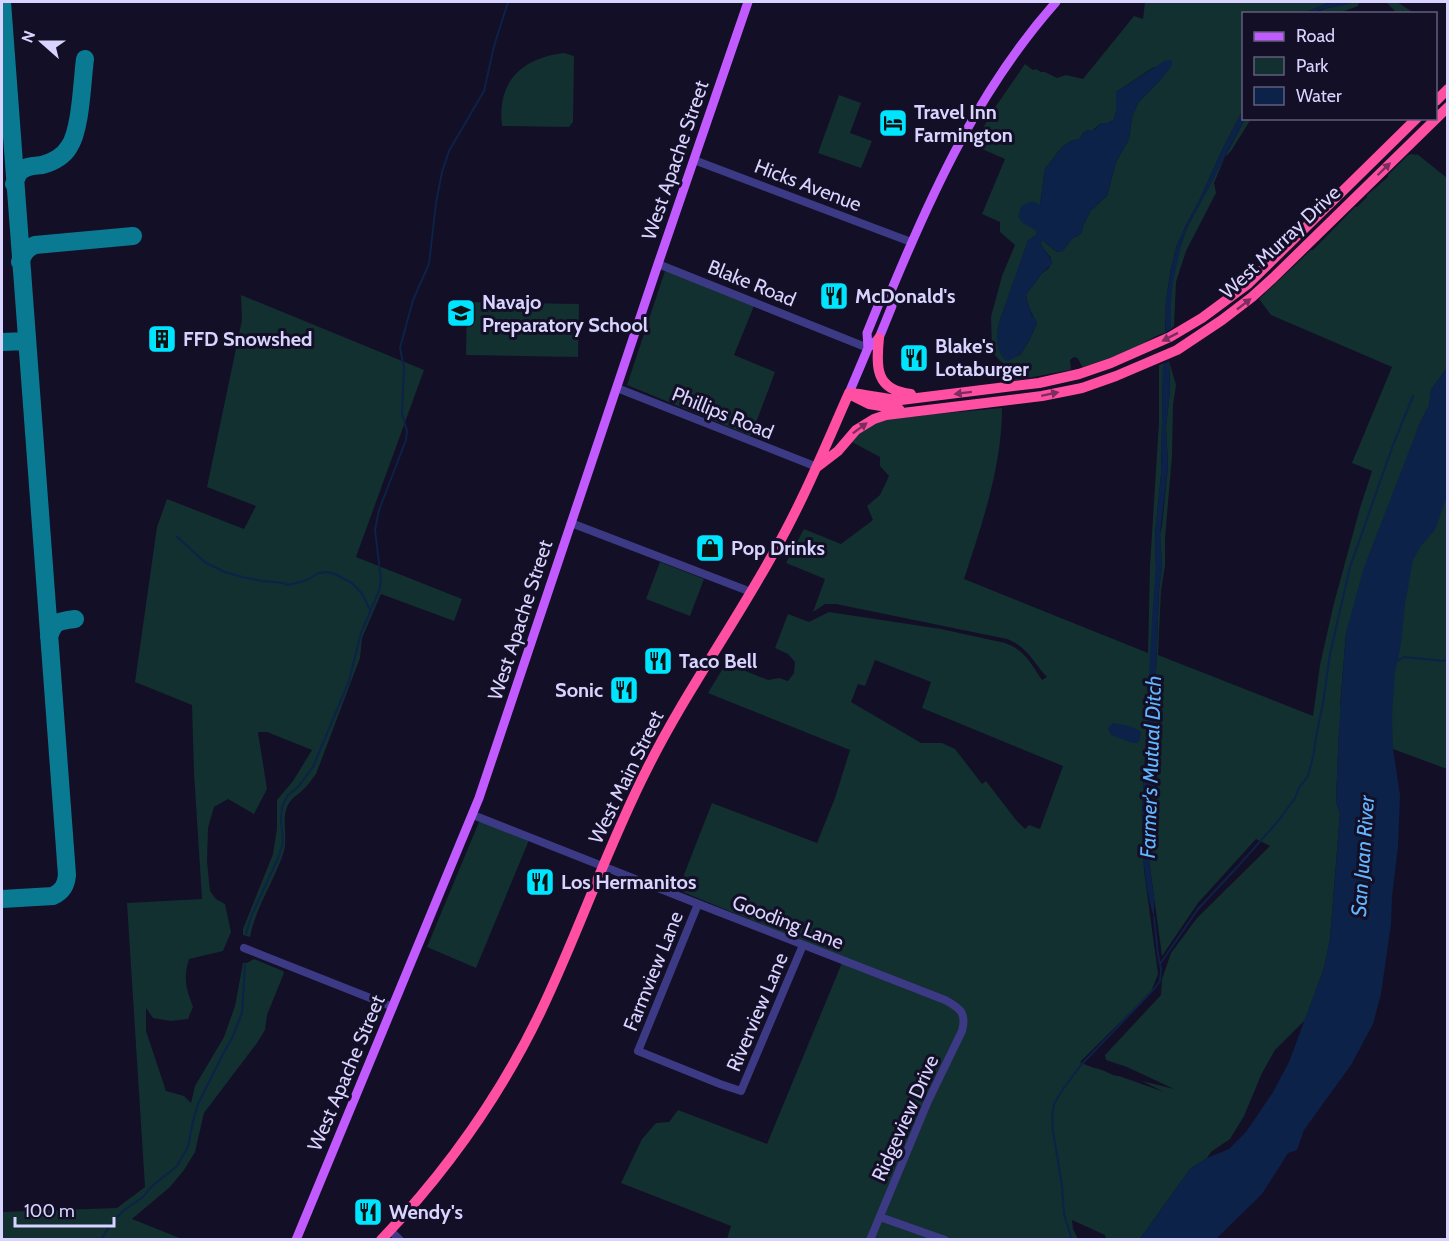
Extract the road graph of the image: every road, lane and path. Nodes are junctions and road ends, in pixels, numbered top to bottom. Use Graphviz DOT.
graph roads {
  1 [pos="748,2"];
  2 [pos="1056,2"];
  3 [pos="1448,89"];
  4 [pos="1437,100"];
  5 [pos="1448,107"];
  6 [pos="1437,118"];
  7 [pos="1416,120"];
  8 [pos="1435,120"];
  9 [pos="694,160"];
  10 [pos="911,242"];
  11 [pos="658,264"];
  12 [pos="889,296"];
  13 [pos="879,338"];
  14 [pos="868,348"];
  15 [pos="617,388"];
  16 [pos="849,393"];
  17 [pos="935,396"];
  18 [pos="932,409"];
  19 [pos="817,467"];
  20 [pos="572,523"];
  21 [pos="751,592"];
  22 [pos="473,814"];
  23 [pos="602,866"];
  24 [pos="698,904"];
  25 [pos="803,945"];
  26 [pos="244,948"];
  27 [pos="393,1007"];
  28 [pos="960,1010"];
  29 [pos="741,1091"];
  30 [pos="880,1216"];
  31 [pos="390,1230"];
  32 [pos="296,1239"];
  33 [pos="381,1239"];
  34 [pos="400,1239"];
  35 [pos="870,1239"];
  36 [pos="945,1239"];
  1 -- 9 [label="main road, West Apache Street"];
  2 -- 10 [label="main road, West Main Street"];
  3 -- 4 [label="highway"];
  6 -- 5 [label="highway, West Murray Drive, one-way"];
  7 -- 17 [label="highway, West Murray Drive, one-way"];
  18 -- 8 [label="highway, West Murray Drive, one-way"];
  9 -- 10 [label="street, Hicks Avenue"];
  9 -- 11 [label="main road, West Apache Street"];
  10 -- 12 [label="main road, West Main Street"];
  11 -- 14 [label="street, Blake Road"];
  11 -- 15 [label="main road, West Apache Street"];
  12 -- 13 [label="main road, West Main Street"];
  12 -- 14 [label="main road, West Main Street"];
  13 -- 14 [label="main road, West Main Street"];
  13 -- 17 [label="highway"];
  14 -- 16 [label="main road, West Main Street"];
  15 -- 19 [label="street, Phillips Road"];
  15 -- 20 [label="main road, West Apache Street"];
  16 -- 17 [label="highway, West Murray Drive"];
  16 -- 18 [label="highway"];
  16 -- 19 [label="highway, West Main Street"];
  19 -- 18 [label="highway, West Murray Drive, one-way"];
  19 -- 21 [label="highway, West Main Street"];
  20 -- 21 [label="street"];
  20 -- 22 [label="main road, West Apache Street"];
  21 -- 23 [label="highway, West Main Street"];
  22 -- 23 [label="street, Gooding Lane"];
  22 -- 27 [label="main road, West Apache Street"];
  23 -- 24 [label="street, Gooding Lane"];
  23 -- 31 [label="highway, West Main Street"];
  24 -- 25 [label="street, Gooding Lane"];
  24 -- 29 [label="street, Farmview Lane"];
  25 -- 28 [label="street, Gooding Lane"];
  25 -- 29 [label="street, Riverview Lane"];
  26 -- 27 [label="street"];
  27 -- 32 [label="main road, West Apache Street"];
  28 -- 30 [label="street, Ridgeview Drive"];
  30 -- 35 [label="street, Ridgeview Drive"];
  30 -- 36 [label="street"];
  31 -- 33 [label="highway, West Main Street"];
  31 -- 34 [label="street"];
}
